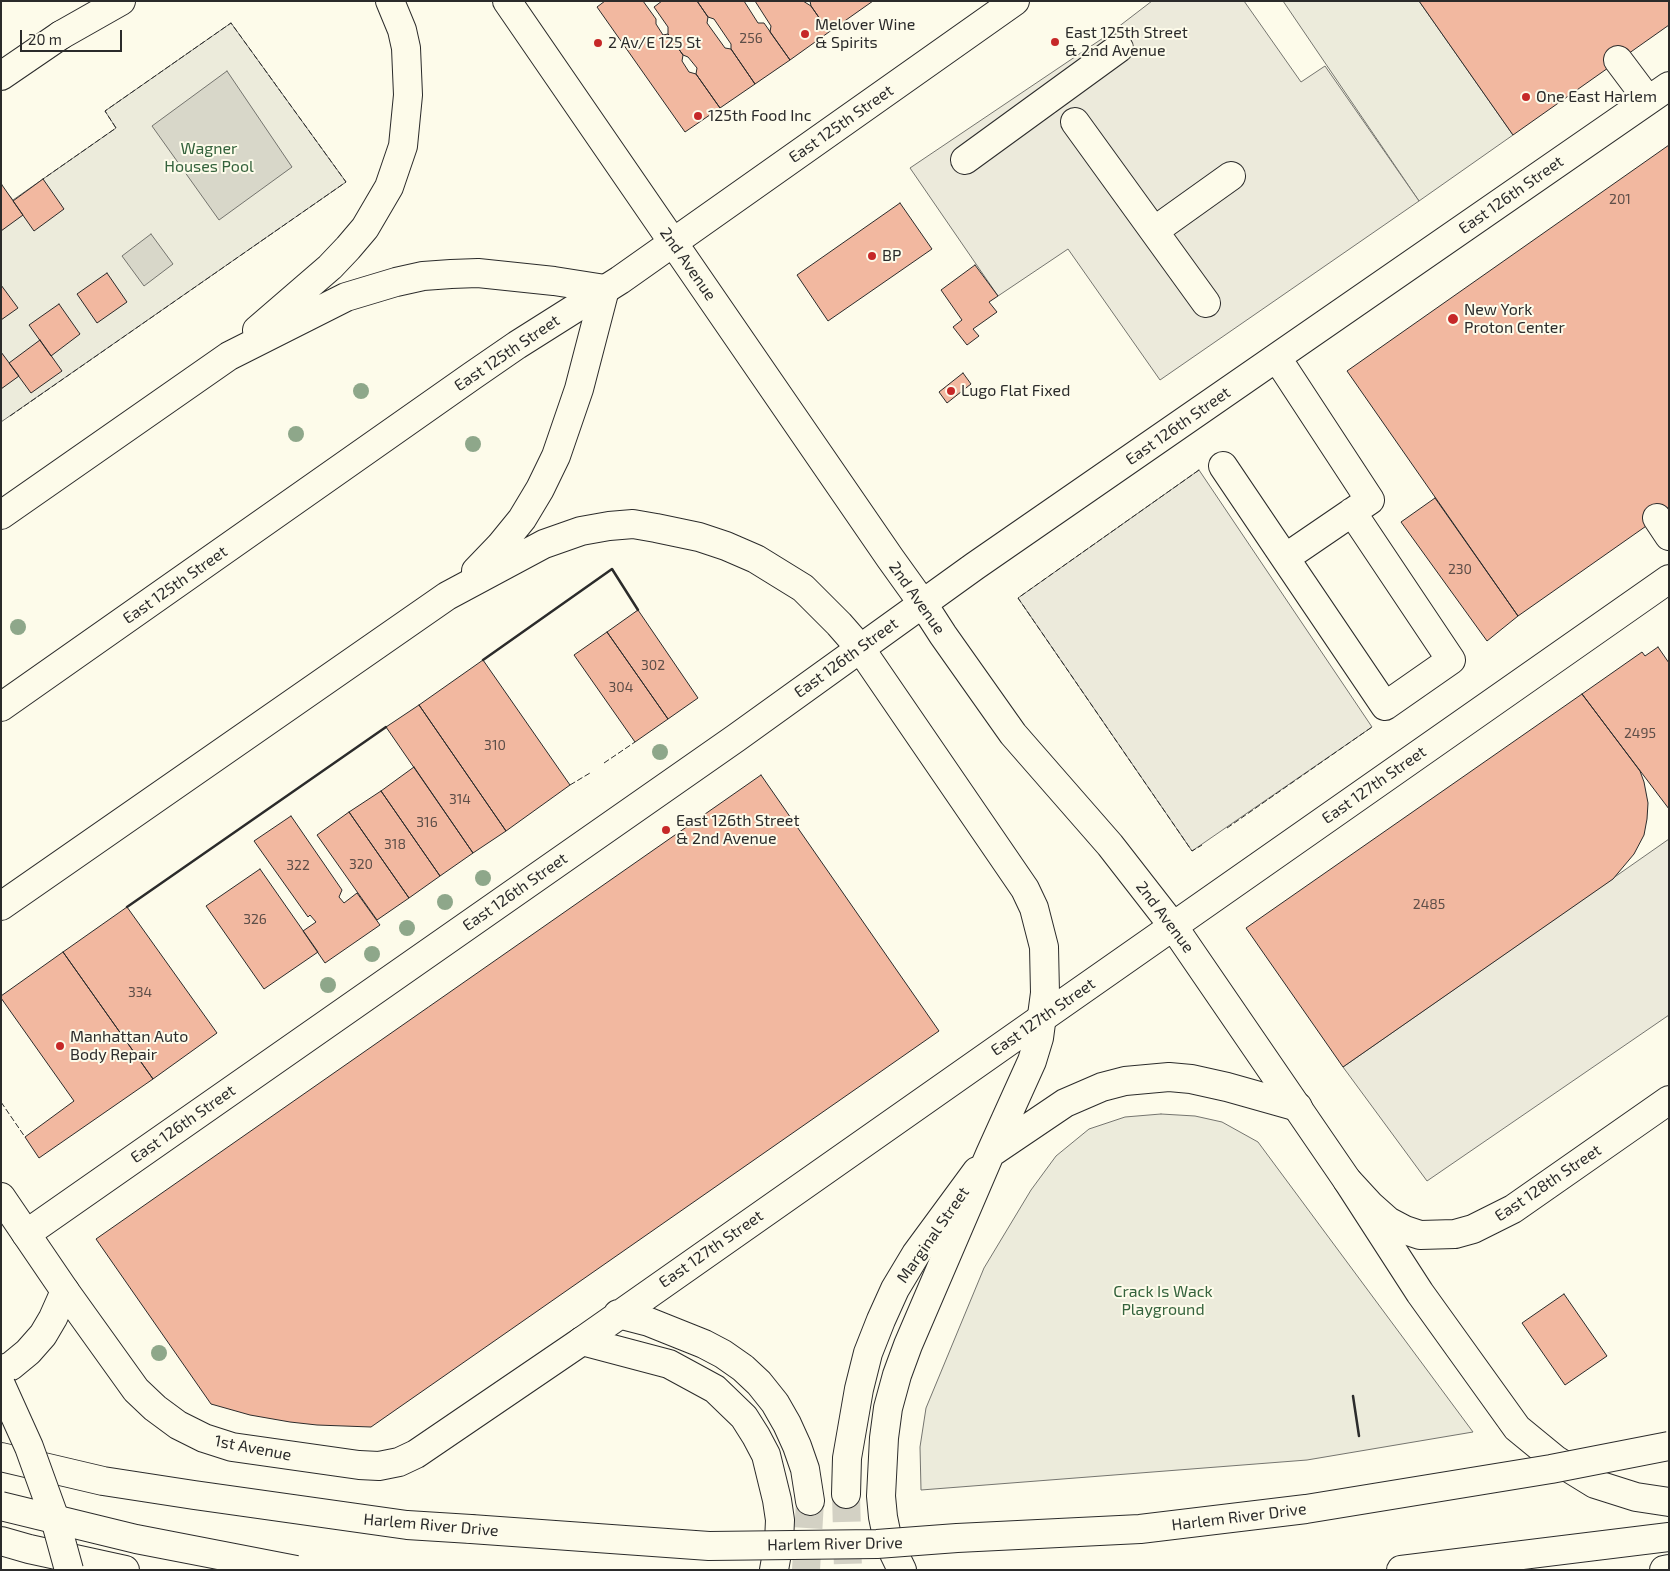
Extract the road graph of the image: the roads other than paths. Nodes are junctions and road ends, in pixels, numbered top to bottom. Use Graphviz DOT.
graph roads {
  1 [pos="109,1"];
  2 [pos="121,1"];
  3 [pos="507,1"];
  4 [pos="1015,1"];
  5 [pos="389,5"];
  6 [pos="61,35"];
  7 [pos="1118,48"];
  8 [pos="1618,60"];
  9 [pos="1,76"];
  10 [pos="1658,93"];
  11 [pos="1075,122"];
  12 [pos="965,160"];
  13 [pos="1231,176"];
  14 [pos="1154,231"];
  15 [pos="673,242"];
  16 [pos="605,290"];
  17 [pos="1206,303"];
  18 [pos="229,356"];
  19 [pos="1277,358"];
  20 [pos="1222,466"];
  21 [pos="1352,512"];
  22 [pos="1,514"];
  23 [pos="1284,558"];
  24 [pos="1669,579"];
  25 [pos="447,596"];
  26 [pos="923,604"];
  27 [pos="860,648"];
  28 [pos="1,707"];
  29 [pos="1,906"];
  30 [pos="1173,926"];
  31 [pos="1042,1018"];
  32 [pos="1669,1100"];
  33 [pos="1298,1107"];
  34 [pos="990,1154"];
  35 [pos="1347,1180"];
  36 [pos="1,1197"];
  37 [pos="26,1234"];
  38 [pos="65,1291"];
  39 [pos="618,1314"];
  40 [pos="582,1341"];
  41 [pos="1,1370"];
  42 [pos="1,1385"];
  43 [pos="1669,1446"];
  44 [pos="416,1454"];
  45 [pos="1,1457"];
  46 [pos="846,1494"];
  47 [pos="810,1501"];
  48 [pos="1669,1502"];
  49 [pos="1,1506"];
  50 [pos="1669,1537"];
  51 [pos="1,1541"];
  52 [pos="1669,1569"];
  53 [pos="69,1570"];
  54 [pos="125,1570"];
  55 [pos="296,1570"];
  56 [pos="774,1570"];
  57 [pos="902,1570"];
  58 [pos="1401,1570"];
  59 [pos="1664,1570"];
  1 -- 6 [label="main road"];
  2 -- 6 [label="main road"];
  3 -- 15 [label="main road, 2nd Avenue"];
  4 -- 15 [label="main road, East 125th Street"];
  5 -- 18 [label="main road"];
  6 -- 9 [label="main road"];
  7 -- 12 [label="main road"];
  8 -- 10 [label="main road"];
  10 -- 19 [label="main road, East 126th Street"];
  11 -- 14 [label="main road"];
  13 -- 14 [label="main road"];
  14 -- 17 [label="main road"];
  15 -- 16 [label="main road, East 125th Street"];
  15 -- 26 [label="main road, 2nd Avenue"];
  16 -- 18 [label="main road"];
  16 -- 25 [label="main road"];
  16 -- 28 [label="main road, East 125th Street"];
  18 -- 22 [label="main road"];
  19 -- 21 [label="main road"];
  19 -- 26 [label="main road, East 126th Street"];
  20 -- 23 [label="main road"];
  21 -- 23 [label="main road"];
  21 -- 23 [label="main road"];
  24 -- 30 [label="main road, East 127th Street"];
  25 -- 27 [label="main road"];
  25 -- 29 [label="main road"];
  26 -- 27 [label="main road, East 126th Street"];
  26 -- 30 [label="main road, 2nd Avenue"];
  27 -- 31 [label="main road"];
  27 -- 37 [label="main road, East 126th Street"];
  30 -- 31 [label="main road, East 127th Street"];
  30 -- 33 [label="main road, 2nd Avenue"];
  31 -- 34 [label="main road"];
  31 -- 39 [label="main road, East 127th Street"];
  32 -- 35 [label="main road, East 128th Street"];
  33 -- 34 [label="main road"];
  33 -- 35 [label="main road, 2nd Avenue"];
  34 -- 46 [label="main road, Marginal Street"];
  34 -- 57 [label="main road"];
  35 -- 48 [label="main road"];
  36 -- 37 [label="main road, 1st Avenue"];
  37 -- 38 [label="main road, 1st Avenue"];
  38 -- 41 [label="main road"];
  38 -- 44 [label="main road, 1st Avenue"];
  39 -- 40 [label="main road, East 127th Street"];
  39 -- 47 [label="main road"];
  40 -- 44 [label="main road, East 127th Street"];
  40 -- 56 [label="main road"];
  42 -- 53 [label="main road, bridge"];
  43 -- 45 [label="main road, Harlem River Drive, bridge"];
  49 -- 55 [label="main road, bridge"];
  50 -- 58 [label="main road"];
  51 -- 54 [label="main road"];
  52 -- 59 [label="main road"];
}
